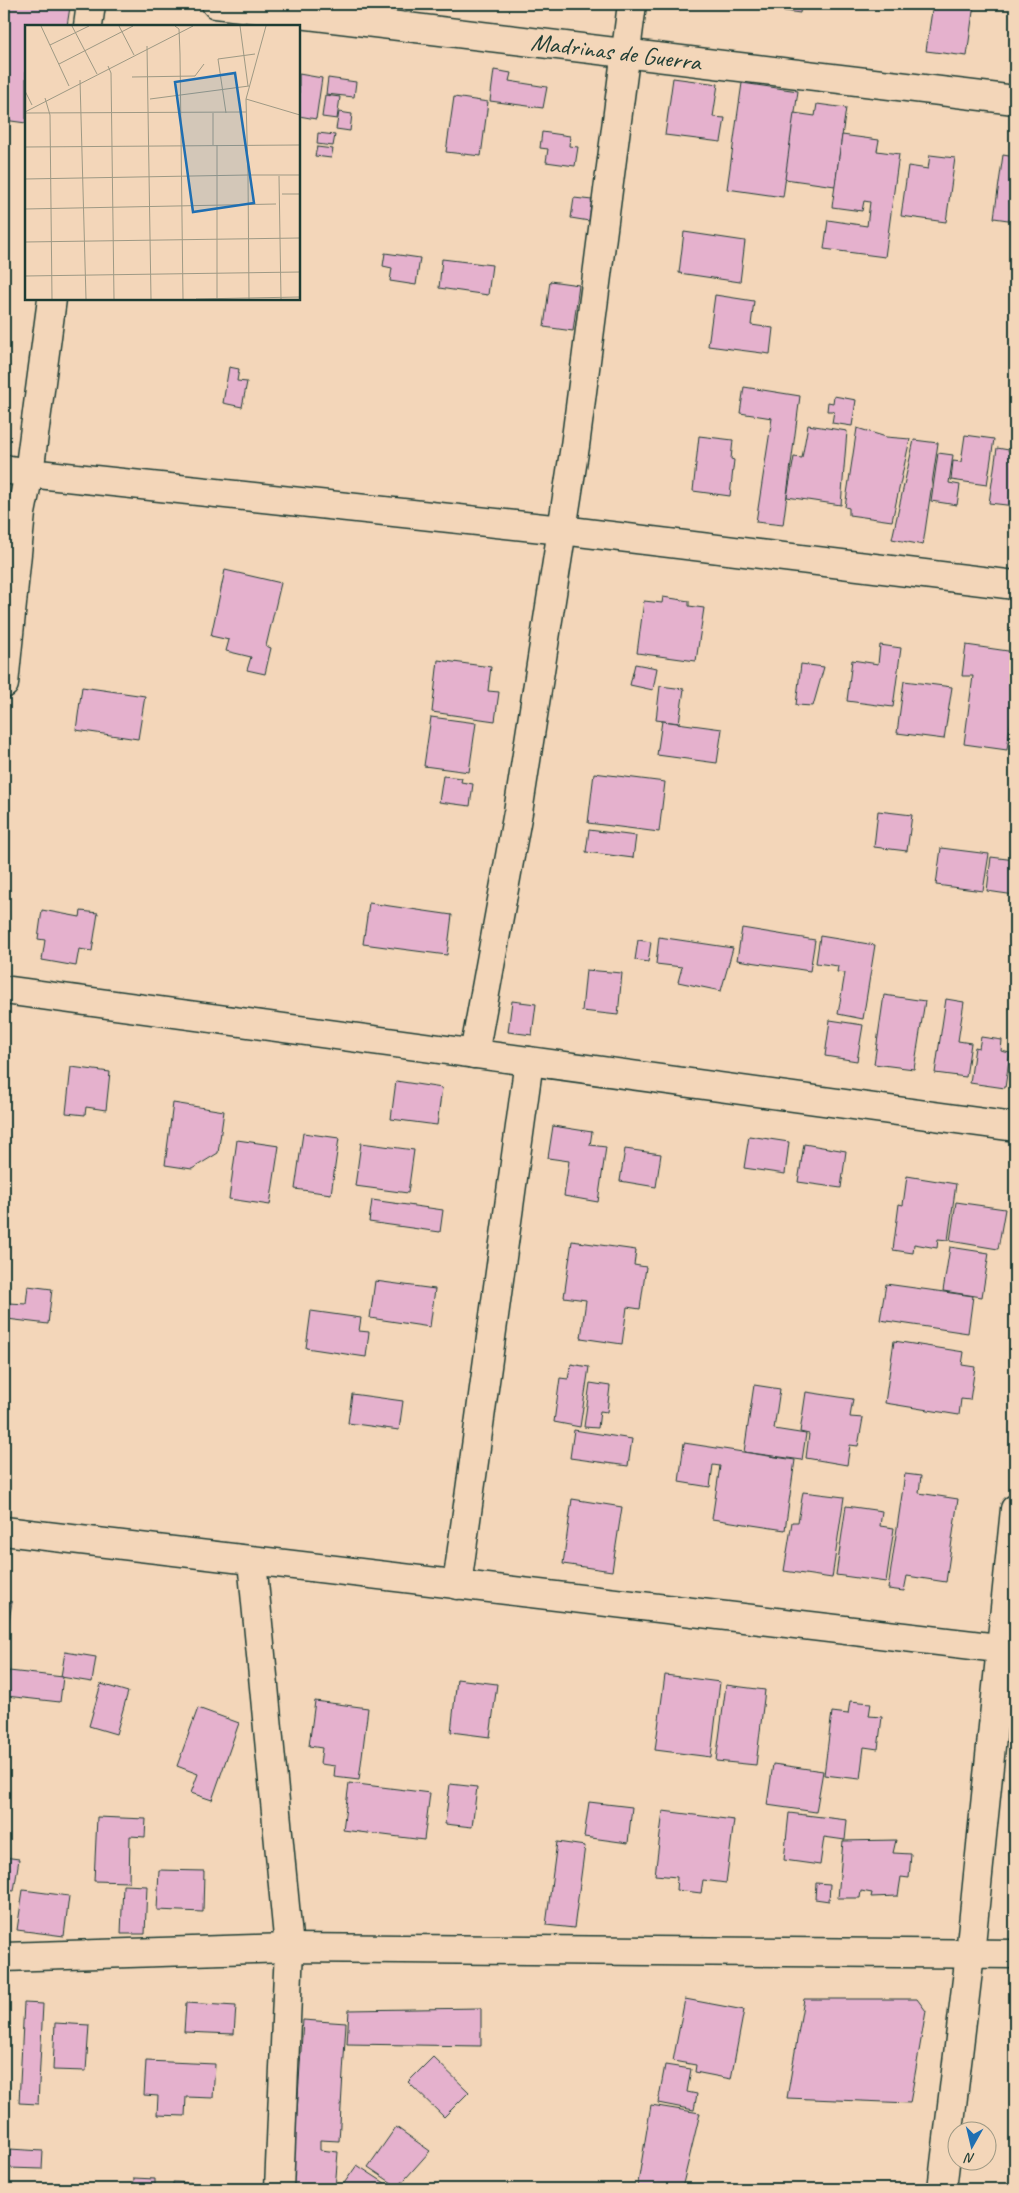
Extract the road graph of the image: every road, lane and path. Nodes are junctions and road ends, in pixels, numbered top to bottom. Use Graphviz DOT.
graph roads {
  1 [pos="91,4"];
  2 [pos="216,4"];
  3 [pos="632,4"];
  4 [pos="88,25"];
  5 [pos="625,53"];
  6 [pos="1015,100"];
  7 [pos="52,300"];
  8 [pos="16,471"];
  9 [pos="562,530"];
  10 [pos="1015,586"];
  11 [pos="4,684"];
  12 [pos="4,990"];
  13 [pos="474,1054"];
  14 [pos="529,1061"];
  15 [pos="1015,1127"];
  16 [pos="1015,1509"];
  17 [pos="4,1531"];
  18 [pos="252,1561"];
  19 [pos="457,1585"];
  20 [pos="1008,1650"];
  21 [pos="289,1948"];
  22 [pos="970,1954"];
  23 [pos="1015,1954"];
  24 [pos="4,1957"];
  25 [pos="279,2189"];
  26 [pos="942,2189"];
  1 -- 4 [label="street"];
  2 -- 5 [label="street, Madrinas de Guerra"];
  3 -- 5 [label="street"];
  5 -- 6 [label="street, Madrinas de Guerra"];
  5 -- 9 [label="street"];
  7 -- 8 [label="street"];
  8 -- 9 [label="street"];
  8 -- 11 [label="street"];
  9 -- 10 [label="street"];
  9 -- 13 [label="street"];
  12 -- 13 [label="street"];
  13 -- 14 [label="street"];
  14 -- 15 [label="street"];
  14 -- 19 [label="street"];
  16 -- 20 [label="street"];
  17 -- 18 [label="street"];
  18 -- 19 [label="street"];
  18 -- 21 [label="street"];
  19 -- 20 [label="street"];
  20 -- 22 [label="street"];
  21 -- 22 [label="street"];
  21 -- 24 [label="street"];
  21 -- 25 [label="street"];
  22 -- 23 [label="street"];
  22 -- 26 [label="street"];
}
